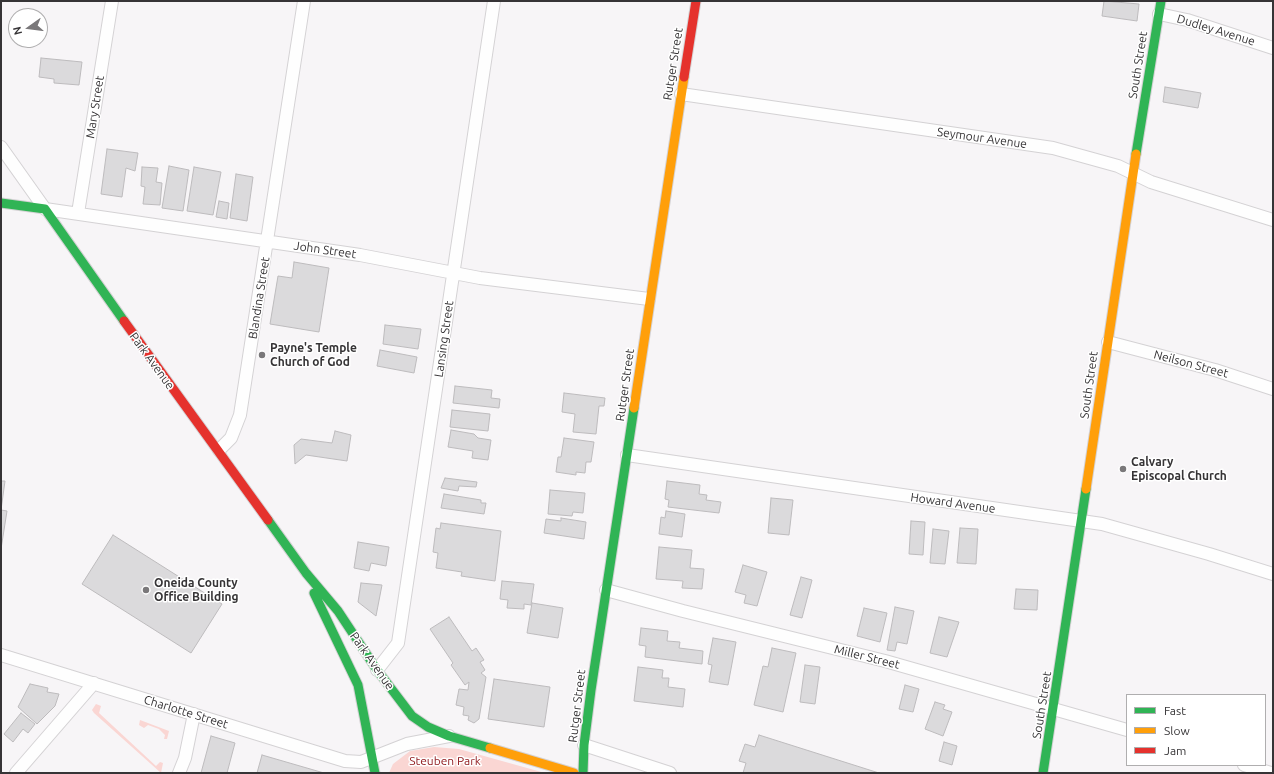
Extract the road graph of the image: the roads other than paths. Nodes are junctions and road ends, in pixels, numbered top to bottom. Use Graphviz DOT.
graph roads {
  1 [pos="112,1"];
  2 [pos="304,1"];
  3 [pos="494,1"];
  4 [pos="696,1"];
  5 [pos="1161,1"];
  6 [pos="1159,14"];
  7 [pos="1273,48"];
  8 [pos="681,94"];
  9 [pos="1,147"];
  10 [pos="1133,174"];
  11 [pos="1,203"];
  12 [pos="45,209"];
  13 [pos="78,213"];
  14 [pos="1273,220"];
  15 [pos="268,242"];
  16 [pos="454,272"];
  17 [pos="650,299"];
  18 [pos="1108,342"];
  19 [pos="1273,389"];
  20 [pos="219,450"];
  21 [pos="627,455"];
  22 [pos="1082,521"];
  23 [pos="306,574"];
  24 [pos="1273,574"];
  25 [pos="606,590"];
  26 [pos="1,655"];
  27 [pos="377,670"];
  28 [pos="94,683"];
  29 [pos="1053,708"];
  30 [pos="194,714"];
  31 [pos="1126,730"];
  32 [pos="449,736"];
  33 [pos="584,745"];
  34 [pos="372,759"];
  35 [pos="1247,766"];
  36 [pos="16,773"];
  37 [pos="179,773"];
  38 [pos="375,773"];
  39 [pos="574,773"];
  40 [pos="583,773"];
  41 [pos="670,773"];
  42 [pos="1043,773"];
  43 [pos="1271,773"];
  1 -- 13 [label="street, Mary Street"];
  2 -- 15 [label="street, Blandina Street"];
  3 -- 16 [label="street, Lansing Street"];
  4 -- 8 [label="street, Rutger Street"];
  5 -- 6 [label="street, South Street"];
  6 -- 7 [label="street, Dudley Avenue"];
  6 -- 10 [label="street, South Street"];
  8 -- 10 [label="street, Seymour Avenue"];
  8 -- 17 [label="street, Rutger Street"];
  9 -- 12 [label="street, Park Avenue"];
  10 -- 14 [label="street, Seymour Avenue"];
  10 -- 18 [label="street, South Street"];
  11 -- 12 [label="street, John Street"];
  12 -- 13 [label="street, John Street"];
  12 -- 20 [label="street, Park Avenue"];
  13 -- 15 [label="street, John Street"];
  15 -- 16 [label="street, John Street"];
  15 -- 20 [label="street, Blandina Street"];
  16 -- 17 [label="street, John Street"];
  16 -- 27 [label="street, Lansing Street"];
  17 -- 21 [label="street, Rutger Street"];
  18 -- 19 [label="street, Neilson Street"];
  18 -- 22 [label="street, South Street"];
  20 -- 23 [label="street, Park Avenue"];
  21 -- 22 [label="street, Howard Avenue"];
  21 -- 25 [label="street, Rutger Street"];
  22 -- 24 [label="street, Howard Avenue"];
  22 -- 29 [label="street, South Street"];
  23 -- 27 [label="street, Park Avenue"];
  23 -- 34 [label="street, Park Avenue"];
  25 -- 29 [label="street, Miller Street"];
  25 -- 33 [label="street, Rutger Street"];
  26 -- 28 [label="street, Charlotte Street"];
  27 -- 32 [label="street, Park Avenue"];
  28 -- 30 [label="street, Charlotte Street"];
  28 -- 36 [label="street"];
  29 -- 31 [label="street, Miller Street"];
  29 -- 42 [label="street, South Street"];
  30 -- 34 [label="street, Charlotte Street"];
  30 -- 37 [label="street"];
  32 -- 34 [label="street"];
  32 -- 39 [label="street"];
  33 -- 40 [label="street, Rutger Street"];
  33 -- 41 [label="street"];
  34 -- 38 [label="street"];
  35 -- 43 [label="street"];
}
